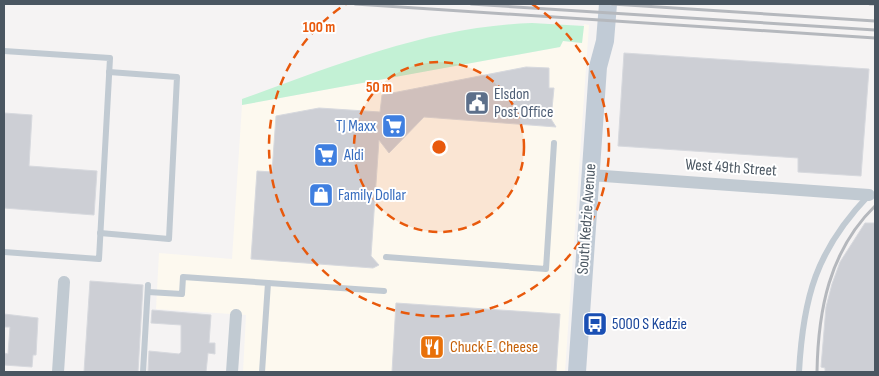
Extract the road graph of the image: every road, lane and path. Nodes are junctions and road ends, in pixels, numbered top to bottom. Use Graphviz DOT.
graph roads {
  1 [pos="596,4"];
  2 [pos="608,4"];
  3 [pos="4,51"];
  4 [pos="598,67"];
  5 [pos="109,72"];
  6 [pos="554,144"];
  7 [pos="590,175"];
  8 [pos="872,195"];
  9 [pos="100,233"];
  10 [pos="4,252"];
  11 [pos="386,257"];
  12 [pos="64,282"];
  13 [pos="268,283"];
  14 [pos="384,291"];
  15 [pos="236,315"];
  16 [pos="58,372"];
  17 [pos="142,372"];
  18 [pos="232,372"];
  19 [pos="262,372"];
  20 [pos="577,372"];
  21 [pos="799,372"];
  1 -- 4 [label="main road, South Kedzie Avenue"];
  2 -- 4 [label="main road, South Kedzie Avenue"];
  3 -- 5 [label="lane"];
  4 -- 7 [label="main road, South Kedzie Avenue"];
  5 -- 9 [label="lane"];
  5 -- 9 [label="lane"];
  6 -- 11 [label="lane"];
  7 -- 8 [label="street, West 49th Street"];
  7 -- 20 [label="main road, South Kedzie Avenue"];
  8 -- 21 [label="lane"];
  9 -- 10 [label="lane"];
  12 -- 16 [label="street"];
  13 -- 14 [label="lane"];
  13 -- 17 [label="lane"];
  13 -- 19 [label="lane"];
  15 -- 18 [label="street"];
}
